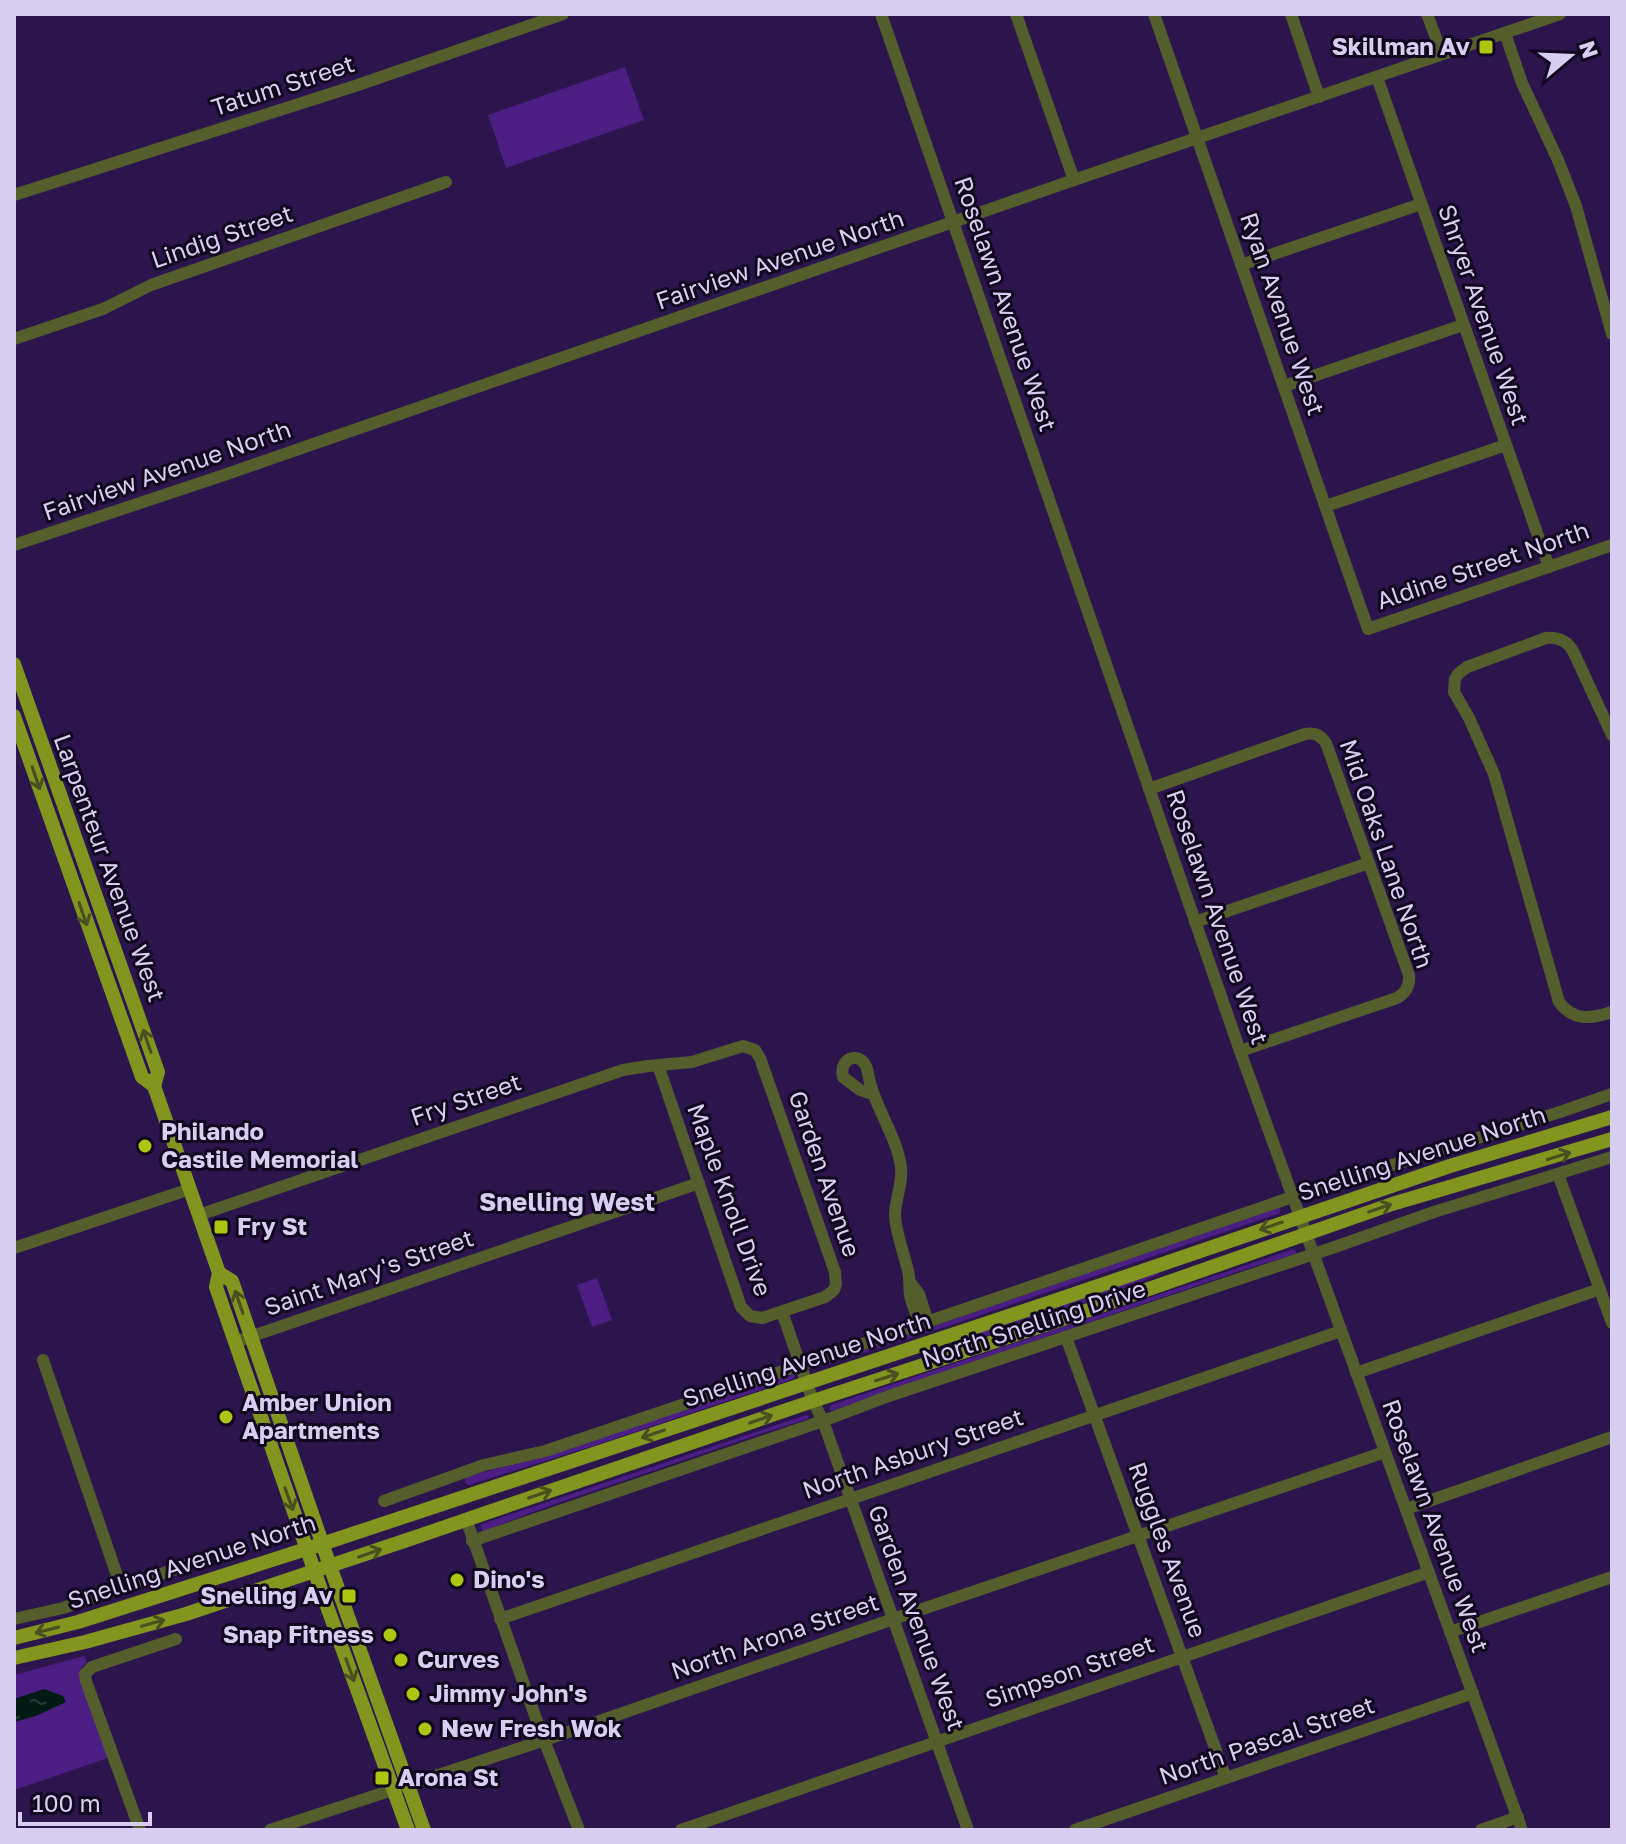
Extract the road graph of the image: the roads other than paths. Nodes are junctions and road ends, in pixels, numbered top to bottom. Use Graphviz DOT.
graph roads {
  1 [pos="563,14"];
  2 [pos="881,14"];
  3 [pos="1016,14"];
  4 [pos="1154,14"];
  5 [pos="1291,14"];
  6 [pos="1427,14"];
  7 [pos="1560,14"];
  8 [pos="1505,33"];
  9 [pos="1442,54"];
  10 [pos="1377,77"];
  11 [pos="1319,97"];
  12 [pos="1197,138"];
  13 [pos="1074,180"];
  14 [pos="446,182"];
  15 [pos="14,195"];
  16 [pos="1421,204"];
  17 [pos="954,223"];
  18 [pos="1241,265"];
  19 [pos="1606,285"];
  20 [pos="1463,325"];
  21 [pos="1612,334"];
  22 [pos="14,339"];
  23 [pos="1284,386"];
  24 [pos="1506,445"];
  25 [pos="1326,506"];
  26 [pos="14,545"];
  27 [pos="1612,545"];
  28 [pos="1549,567"];
  29 [pos="1368,629"];
  30 [pos="14,664"];
  31 [pos="14,716"];
  32 [pos="1612,735"];
  33 [pos="1149,789"];
  34 [pos="74,835"];
  35 [pos="58,840"];
  36 [pos="1369,863"];
  37 [pos="1195,922"];
  38 [pos="1612,1012"];
  39 [pos="751,1048"];
  40 [pos="1240,1051"];
  41 [pos="658,1065"];
  42 [pos="154,1086"];
  43 [pos="873,1094"];
  44 [pos="1612,1094"];
  45 [pos="1612,1117"];
  46 [pos="1612,1139"];
  47 [pos="1612,1157"];
  48 [pos="1558,1174"];
  49 [pos="699,1183"];
  50 [pos="190,1189"];
  51 [pos="1293,1197"];
  52 [pos="199,1215"];
  53 [pos="1300,1217"];
  54 [pos="1306,1234"];
  55 [pos="14,1248"];
  56 [pos="1313,1254"];
  57 [pos="219,1273"];
  58 [pos="1600,1289"];
  59 [pos="1608,1302"];
  60 [pos="782,1312"];
  61 [pos="924,1323"];
  62 [pos="1612,1323"];
  63 [pos="1341,1331"];
  64 [pos="251,1337"];
  65 [pos="1066,1337"];
  66 [pos="235,1342"];
  67 [pos="43,1360"];
  68 [pos="801,1365"];
  69 [pos="1356,1373"];
  70 [pos="807,1383"];
  71 [pos="813,1401"];
  72 [pos="1095,1415"];
  73 [pos="823,1421"];
  74 [pos="1612,1437"];
  75 [pos="1385,1452"];
  76 [pos="452,1477"];
  77 [pos="493,1488"];
  78 [pos="459,1499"];
  79 [pos="850,1499"];
  80 [pos="384,1501"];
  81 [pos="1406,1509"];
  82 [pos="466,1519"];
  83 [pos="1138,1535"];
  84 [pos="472,1541"];
  85 [pos="322,1544"];
  86 [pos="307,1548"];
  87 [pos="193,1563"];
  88 [pos="330,1566"];
  89 [pos="314,1570"];
  90 [pos="1429,1572"];
  91 [pos="1612,1577"];
  92 [pos="121,1587"];
  93 [pos="14,1619"];
  94 [pos="500,1619"];
  95 [pos="892,1619"];
  96 [pos="1450,1632"];
  97 [pos="14,1638"];
  98 [pos="176,1639"];
  99 [pos="1182,1656"];
  100 [pos="14,1658"];
  101 [pos="1473,1693"];
  102 [pos="545,1740"];
  103 [pos="936,1742"];
  104 [pos="1226,1778"];
  105 [pos="401,1787"];
  106 [pos="1520,1824"];
  107 [pos="274,1829"];
  108 [pos="140,1830"];
  109 [pos="408,1830"];
  110 [pos="424,1830"];
  111 [pos="579,1830"];
  112 [pos="681,1830"];
  113 [pos="968,1830"];
  114 [pos="1075,1830"];
  115 [pos="1481,1830"];
  1 -- 15 [label="street, Tatum Street"];
  2 -- 17 [label="street, Roselawn Avenue West"];
  3 -- 13 [label="street"];
  4 -- 12 [label="street, Ryan Avenue West"];
  5 -- 11 [label="street"];
  6 -- 9 [label="street"];
  7 -- 8 [label="street, Fairview Avenue North"];
  8 -- 9 [label="street, Fairview Avenue North"];
  8 -- 19 [label="street"];
  9 -- 10 [label="street, Fairview Avenue North"];
  10 -- 11 [label="street, Fairview Avenue North"];
  10 -- 16 [label="street, Shryer Avenue West"];
  11 -- 12 [label="street, Fairview Avenue North"];
  12 -- 13 [label="street, Fairview Avenue North"];
  12 -- 18 [label="street, Ryan Avenue West"];
  13 -- 17 [label="street, Fairview Avenue North"];
  14 -- 22 [label="street, Lindig Street"];
  16 -- 18 [label="street"];
  16 -- 20 [label="street, Shryer Avenue West"];
  17 -- 26 [label="street, Fairview Avenue North"];
  17 -- 33 [label="street, Roselawn Avenue West"];
  18 -- 23 [label="street, Ryan Avenue West"];
  19 -- 21 [label="street"];
  20 -- 23 [label="street"];
  20 -- 24 [label="street, Shryer Avenue West"];
  23 -- 25 [label="street, Ryan Avenue West"];
  24 -- 25 [label="street"];
  24 -- 28 [label="street, Shryer Avenue West"];
  25 -- 29 [label="street, Ryan Avenue West"];
  27 -- 28 [label="street, Aldine Street North"];
  28 -- 29 [label="street, Aldine Street North"];
  30 -- 34 [label="main road, Larpenteur Avenue West"];
  31 -- 35 [label="main road, Larpenteur Avenue West, one-way"];
  32 -- 38 [label="street"];
  33 -- 36 [label="street, Mid Oaks Lane North"];
  33 -- 37 [label="street, Roselawn Avenue West"];
  34 -- 35 [label="main road"];
  42 -- 34 [label="main road, Larpenteur Avenue West, one-way"];
  35 -- 42 [label="main road, Larpenteur Avenue West, one-way"];
  36 -- 37 [label="street"];
  36 -- 40 [label="street, Mid Oaks Lane North"];
  37 -- 40 [label="street, Roselawn Avenue West"];
  39 -- 41 [label="street, Fry Street"];
  39 -- 60 [label="street, Garden Avenue"];
  40 -- 51 [label="street, Roselawn Avenue West"];
  41 -- 49 [label="street, Maple Knoll Drive"];
  41 -- 52 [label="street, Fry Street"];
  42 -- 50 [label="main road, Larpenteur Avenue West"];
  43 -- 61 [label="street"];
  44 -- 51 [label="street"];
  45 -- 53 [label="main road, Snelling Avenue North"];
  54 -- 46 [label="main road, Snelling Avenue North, one-way"];
  47 -- 48 [label="street, North Snelling Drive"];
  48 -- 56 [label="street, North Snelling Drive"];
  48 -- 58 [label="street"];
  49 -- 60 [label="street, Maple Knoll Drive"];
  49 -- 64 [label="street, Saint Mary's Street"];
  50 -- 52 [label="main road, Larpenteur Avenue West"];
  50 -- 55 [label="street"];
  51 -- 53 [label="street, Roselawn Avenue West"];
  51 -- 61 [label="street"];
  52 -- 57 [label="main road, Larpenteur Avenue West"];
  53 -- 54 [label="street, Roselawn Avenue West"];
  53 -- 70 [label="main road, Snelling Avenue North, one-way"];
  54 -- 56 [label="street, Roselawn Avenue West"];
  71 -- 54 [label="main road, Snelling Avenue North, one-way"];
  56 -- 63 [label="street, Roselawn Avenue West"];
  56 -- 65 [label="street, North Snelling Drive"];
  64 -- 57 [label="main road, Larpenteur Avenue West, one-way"];
  57 -- 66 [label="main road, Larpenteur Avenue West"];
  58 -- 59 [label="street"];
  58 -- 69 [label="street"];
  59 -- 62 [label="street"];
  60 -- 68 [label="street"];
  61 -- 68 [label="street"];
  63 -- 69 [label="street, Roselawn Avenue West"];
  63 -- 72 [label="street, North Asbury Street"];
  64 -- 66 [label="street, Saint Mary's Street"];
  64 -- 85 [label="main road, Larpenteur Avenue West"];
  65 -- 72 [label="street, Ruggles Avenue"];
  65 -- 73 [label="street, North Snelling Drive"];
  66 -- 86 [label="main road, Larpenteur Avenue West, one-way"];
  67 -- 92 [label="street"];
  68 -- 70 [label="street"];
  68 -- 76 [label="street"];
  69 -- 75 [label="street, Roselawn Avenue West"];
  70 -- 71 [label="street"];
  70 -- 77 [label="main road, Snelling Avenue North, one-way"];
  71 -- 73 [label="street"];
  82 -- 71 [label="main road, Snelling Avenue North, one-way"];
  72 -- 79 [label="street, North Asbury Street"];
  72 -- 83 [label="street, Ruggles Avenue"];
  73 -- 79 [label="street, Garden Avenue West"];
  73 -- 84 [label="street, North Snelling Drive"];
  74 -- 81 [label="street"];
  75 -- 81 [label="street, Roselawn Avenue West"];
  75 -- 83 [label="street, North Arona Street"];
  76 -- 78 [label="street"];
  76 -- 80 [label="street"];
  77 -- 78 [label="main road, Snelling Avenue North"];
  77 -- 82 [label="main road"];
  78 -- 85 [label="main road, Snelling Avenue North"];
  79 -- 94 [label="street, North Asbury Street"];
  79 -- 95 [label="street, Garden Avenue West"];
  81 -- 90 [label="street, Roselawn Avenue West"];
  82 -- 84 [label="street"];
  88 -- 82 [label="main road, Snelling Avenue North, one-way"];
  83 -- 95 [label="street, North Arona Street"];
  83 -- 99 [label="street, Ruggles Avenue"];
  84 -- 94 [label="street"];
  85 -- 86 [label="main road, Snelling Avenue North"];
  85 -- 88 [label="main road, Larpenteur Avenue West"];
  86 -- 89 [label="main road, Larpenteur Avenue West"];
  86 -- 97 [label="main road, Snelling Avenue North, one-way"];
  87 -- 92 [label="street"];
  88 -- 89 [label="main road, Snelling Avenue North"];
  88 -- 105 [label="main road, Larpenteur Avenue West"];
  100 -- 89 [label="main road, Snelling Avenue North, one-way"];
  89 -- 105 [label="main road, Larpenteur Avenue West, one-way"];
  90 -- 96 [label="street, Roselawn Avenue West"];
  90 -- 99 [label="street, Simpson Street"];
  91 -- 96 [label="street"];
  92 -- 93 [label="street"];
  94 -- 102 [label="street"];
  95 -- 102 [label="street, North Arona Street"];
  95 -- 103 [label="street, Garden Avenue West"];
  96 -- 101 [label="street, Roselawn Avenue West"];
  98 -- 108 [label="street"];
  99 -- 103 [label="street, Simpson Street"];
  99 -- 104 [label="street, Ruggles Avenue"];
  101 -- 104 [label="street, North Pascal Street"];
  101 -- 106 [label="street, Roselawn Avenue West"];
  102 -- 105 [label="street, North Arona Street"];
  102 -- 111 [label="street"];
  103 -- 112 [label="street, Simpson Street"];
  103 -- 113 [label="street, Garden Avenue West"];
  104 -- 114 [label="street, North Pascal Street"];
  105 -- 107 [label="street, North Arona Street"];
  105 -- 109 [label="main road, Larpenteur Avenue West"];
  105 -- 110 [label="main road, Larpenteur Avenue West"];
  106 -- 115 [label="street"];
}
